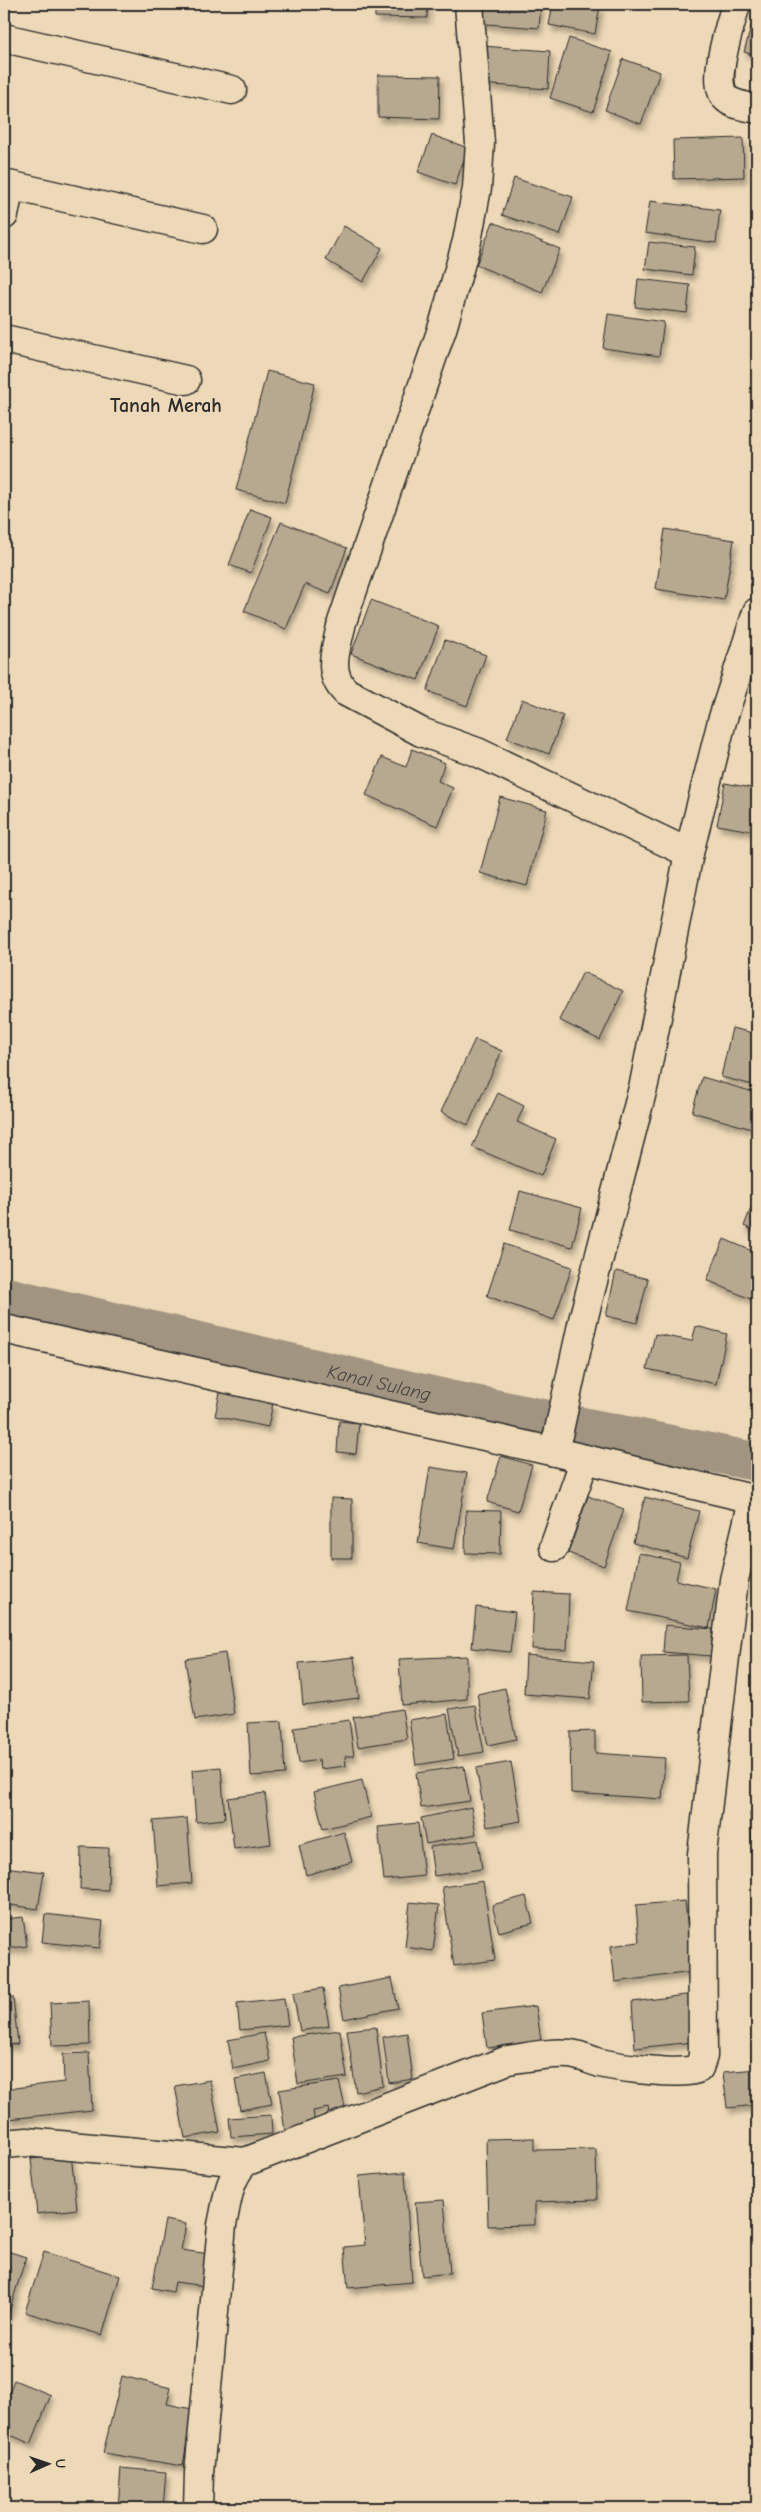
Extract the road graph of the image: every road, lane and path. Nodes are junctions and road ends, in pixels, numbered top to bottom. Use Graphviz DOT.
graph roads {
  1 [pos="469,4"];
  2 [pos="736,4"];
  3 [pos="4,38"];
  4 [pos="232,90"];
  5 [pos="757,109"];
  6 [pos="7,185"];
  7 [pos="4,215"];
  8 [pos="203,229"];
  9 [pos="4,339"];
  10 [pos="186,380"];
  11 [pos="757,612"];
  12 [pos="748,666"];
  13 [pos="689,853"];
  14 [pos="4,1329"];
  15 [pos="555,1443"];
  16 [pos="585,1459"];
  17 [pos="755,1500"];
  18 [pos="554,1547"];
  19 [pos="4,2144"];
  20 [pos="245,2162"];
  21 [pos="198,2508"];
  1 -- 13 [label="street"];
  2 -- 5 [label="street"];
  3 -- 4 [label="street"];
  6 -- 7 [label="street"];
  6 -- 8 [label="street"];
  9 -- 10 [label="street"];
  11 -- 12 [label="street"];
  12 -- 13 [label="street"];
  13 -- 15 [label="street"];
  14 -- 15 [label="street"];
  15 -- 16 [label="street"];
  16 -- 17 [label="street"];
  16 -- 18 [label="street"];
  17 -- 20 [label="street"];
  19 -- 20 [label="street"];
  20 -- 21 [label="street"];
}
